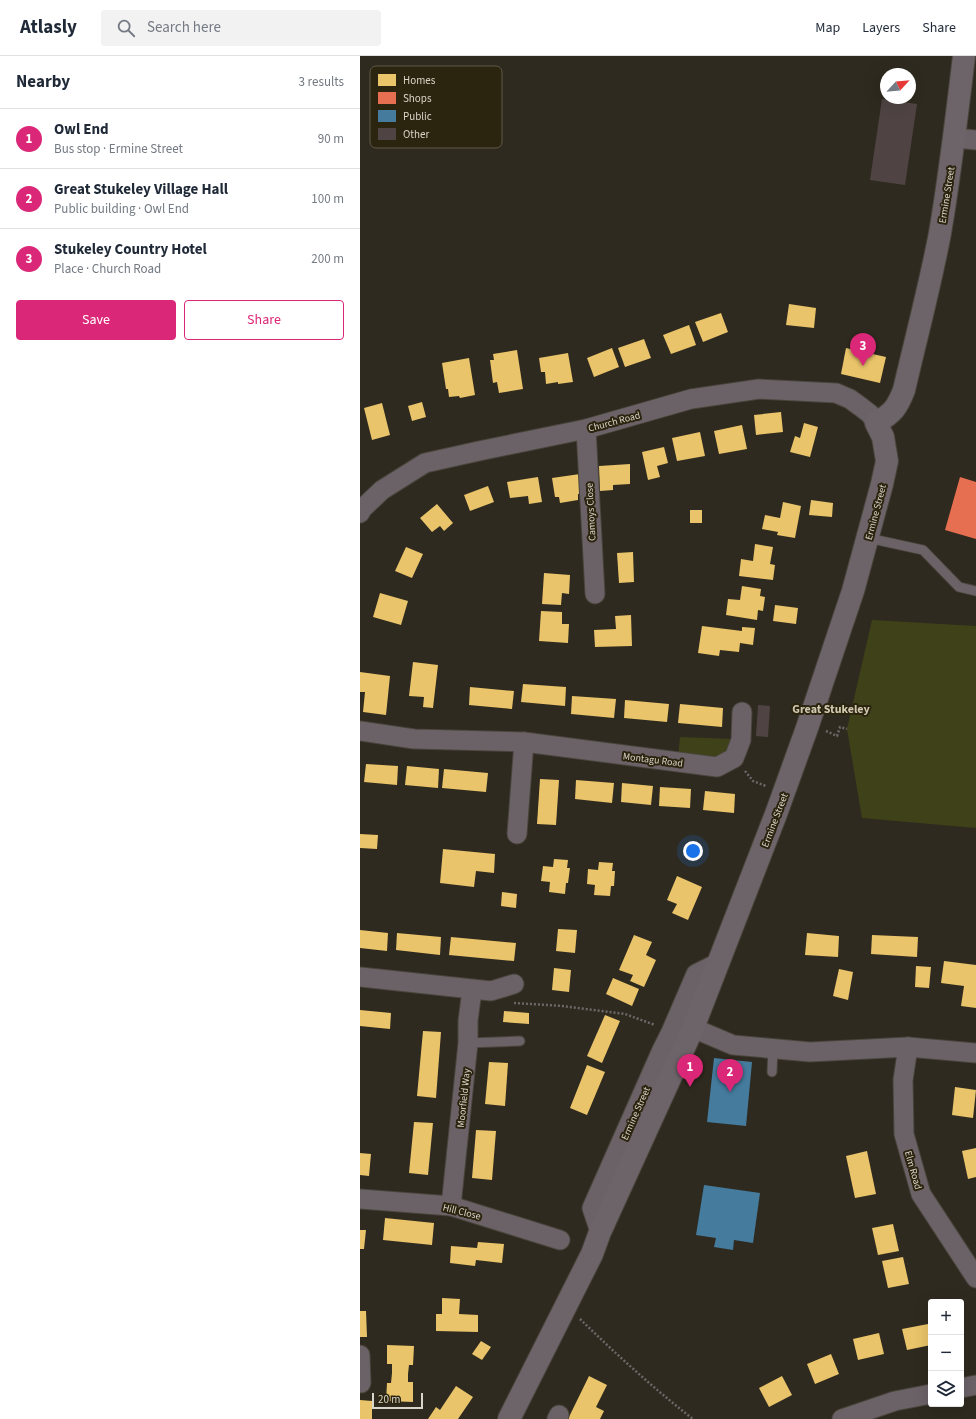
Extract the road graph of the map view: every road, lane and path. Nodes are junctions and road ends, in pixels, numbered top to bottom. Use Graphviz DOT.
graph roads {
  1 [pos="964,56"];
  2 [pos="955,138"];
  3 [pos="976,140"];
  4 [pos="876,423"];
  5 [pos="586,429"];
  6 [pos="360,513"];
  7 [pos="868,538"];
  8 [pos="976,591"];
  9 [pos="595,594"];
  10 [pos="742,712"];
  11 [pos="820,728"];
  12 [pos="847,729"];
  13 [pos="360,732"];
  14 [pos="524,742"];
  15 [pos="734,758"];
  16 [pos="772,789"];
  17 [pos="517,834"];
  18 [pos="720,962"];
  19 [pos="360,978"];
  20 [pos="514,984"];
  21 [pos="472,990"];
  22 [pos="508,1003"];
  23 [pos="693,1028"];
  24 [pos="671,1032"];
  25 [pos="520,1041"];
  26 [pos="468,1043"];
  27 [pos="908,1047"];
  28 [pos="773,1049"];
  29 [pos="976,1053"];
  30 [pos="772,1072"];
  31 [pos="360,1199"];
  32 [pos="451,1206"];
  33 [pos="600,1232"];
  34 [pos="560,1240"];
  35 [pos="976,1278"];
  36 [pos="579,1318"];
  37 [pos="360,1355"];
  38 [pos="360,1374"];
  39 [pos="976,1385"];
  40 [pos="964,1387"];
  41 [pos="928,1395"];
  42 [pos="508,1419"];
  43 [pos="693,1419"];
  44 [pos="842,1419"];
  1 -- 2 [label="street, Ermine Street"];
  2 -- 3 [label="street"];
  2 -- 4 [label="street, Ermine Street"];
  4 -- 5 [label="street, Church Road"];
  4 -- 7 [label="street, Ermine Street"];
  5 -- 6 [label="street, Church Road"];
  5 -- 9 [label="street, Camoys Close"];
  7 -- 8 [label="lane"];
  7 -- 18 [label="street, Ermine Street"];
  10 -- 15 [label="street"];
  11 -- 12 [label="path"];
  13 -- 14 [label="street, Montagu Road"];
  14 -- 15 [label="street, Montagu Road"];
  14 -- 17 [label="street"];
  15 -- 16 [label="path"];
  18 -- 23 [label="street, Ermine Street"];
  18 -- 24 [label="street, Ermine Street"];
  19 -- 21 [label="street"];
  20 -- 21 [label="street"];
  21 -- 26 [label="street, Moorfield Way"];
  22 -- 24 [label="path"];
  23 -- 28 [label="street"];
  23 -- 33 [label="street, Ermine Street"];
  24 -- 33 [label="street, Ermine Street"];
  25 -- 26 [label="lane"];
  26 -- 32 [label="street, Moorfield Way"];
  27 -- 28 [label="street"];
  27 -- 29 [label="street"];
  27 -- 35 [label="street, Elm Road"];
  28 -- 30 [label="lane"];
  31 -- 32 [label="street, Hill Close"];
  32 -- 34 [label="street, Hill Close"];
  33 -- 42 [label="street, Ermine Street"];
  36 -- 43 [label="path"];
  37 -- 38 [label="street"];
  39 -- 40 [label="street"];
  41 -- 44 [label="street"];
}
